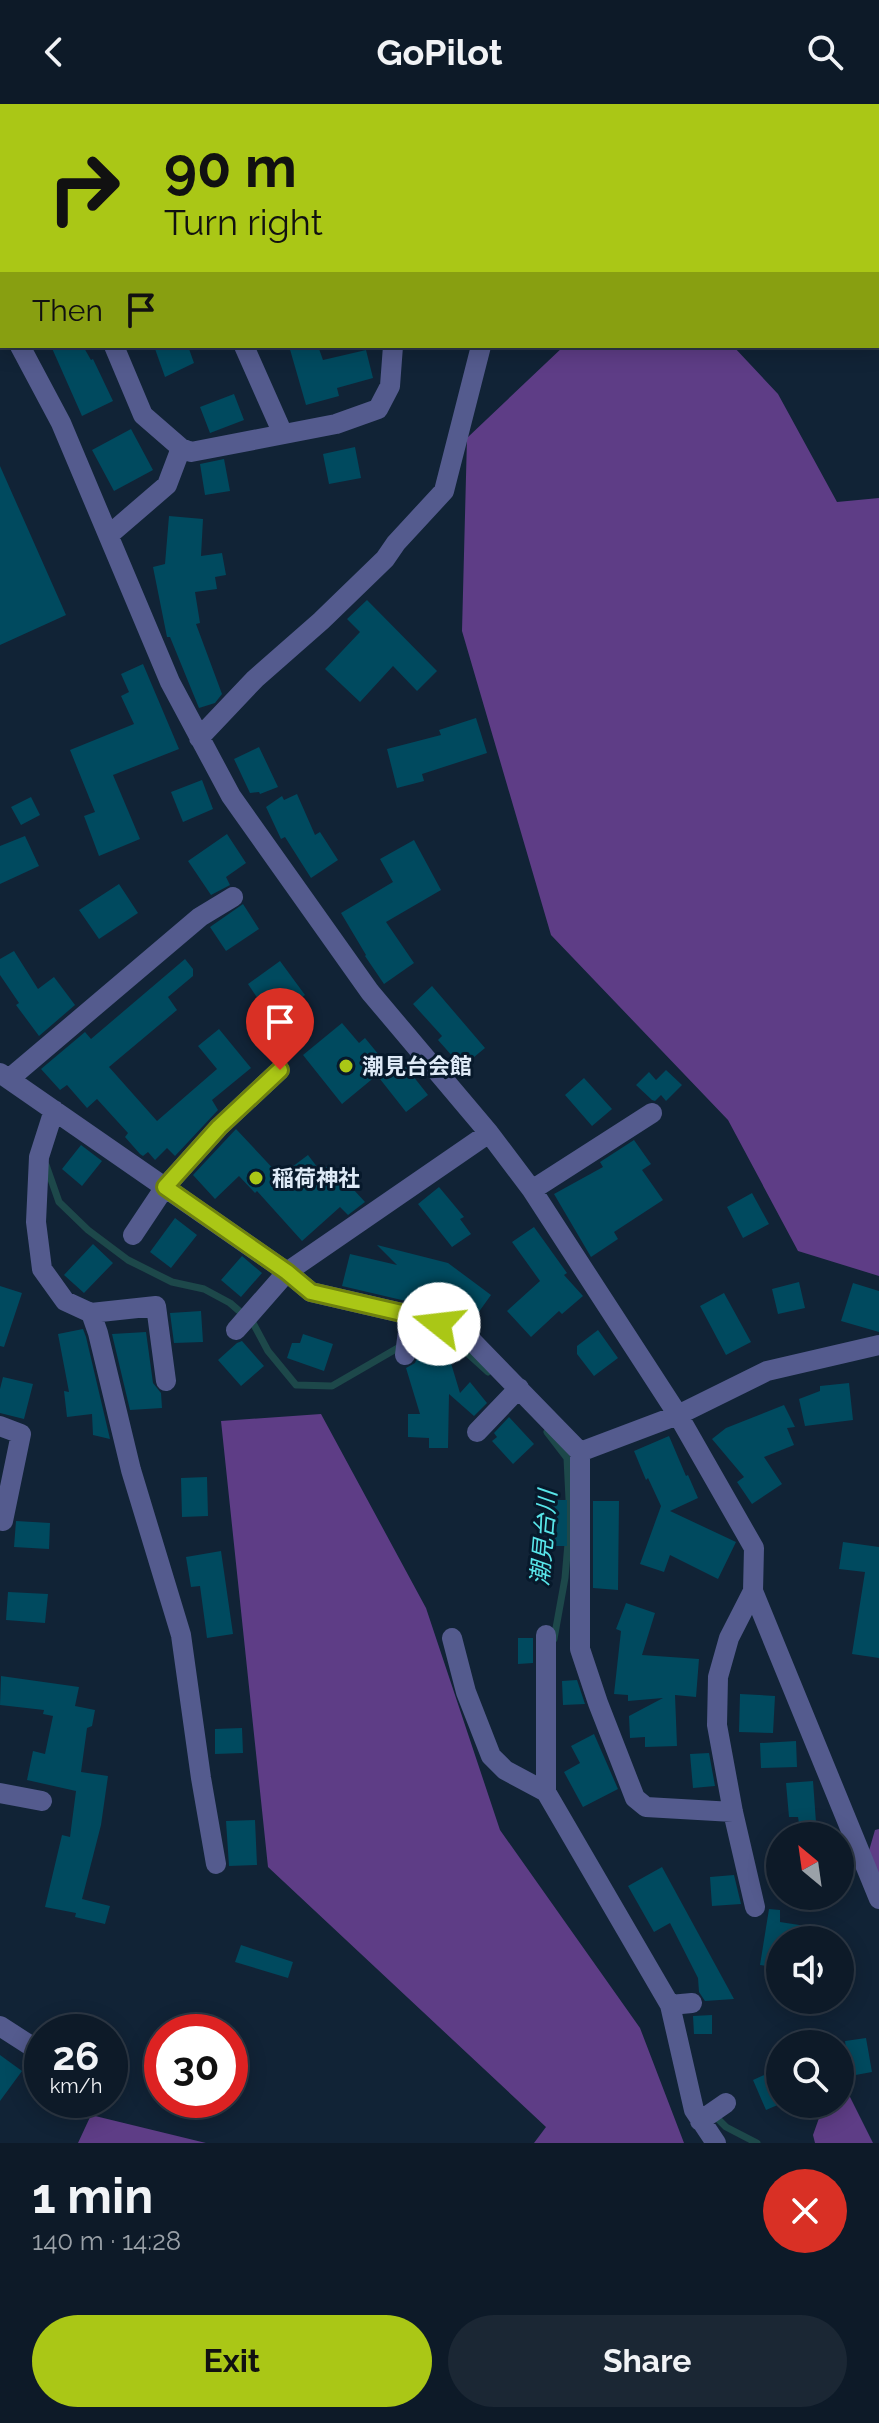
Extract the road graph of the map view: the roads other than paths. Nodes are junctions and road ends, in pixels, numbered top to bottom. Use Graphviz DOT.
graph roads {
  1 [pos="21,348"];
  2 [pos="115,348"];
  3 [pos="245,348"];
  4 [pos="393,348"];
  5 [pos="480,348"];
  6 [pos="283,434"];
  7 [pos="181,448"];
  8 [pos="109,535"];
  9 [pos="199,738"];
  10 [pos="233,897"];
  11 [pos="280,1070"];
  12 [pos="4,1076"];
  13 [pos="54,1110"];
  14 [pos="652,1113"];
  15 [pos="489,1133"];
  16 [pos="165,1187"];
  17 [pos="532,1190"];
  18 [pos="133,1235"];
  19 [pos="287,1272"];
  20 [pos="91,1313"];
  21 [pos="410,1315"];
  22 [pos="243,1322"];
  23 [pos="879,1345"];
  24 [pos="406,1346"];
  25 [pos="166,1381"];
  26 [pos="514,1393"];
  27 [pos="678,1415"];
  28 [pos="0,1426"];
  29 [pos="477,1432"];
  30 [pos="580,1452"];
  31 [pos="1,1527"];
  32 [pos="753,1591"];
  33 [pos="546,1635"];
  34 [pos="452,1638"];
  35 [pos="580,1649"];
  36 [pos="551,1665"];
  37 [pos="554,1787"];
  38 [pos="0,1793"];
  39 [pos="42,1801"];
  40 [pos="733,1812"];
  41 [pos="216,1864"];
  42 [pos="879,1899"];
  43 [pos="755,1907"];
  44 [pos="0,2026"];
  45 [pos="24,2041"];
  46 [pos="716,2143"];
  1 -- 8 [label="street"];
  2 -- 7 [label="street"];
  3 -- 6 [label="street"];
  4 -- 6 [label="street"];
  5 -- 9 [label="street"];
  6 -- 7 [label="street"];
  7 -- 8 [label="street"];
  8 -- 9 [label="street"];
  9 -- 15 [label="street"];
  10 -- 12 [label="street"];
  11 -- 16 [label="street"];
  12 -- 13 [label="street"];
  13 -- 16 [label="street"];
  13 -- 20 [label="street"];
  14 -- 17 [label="street"];
  15 -- 17 [label="street"];
  15 -- 19 [label="street"];
  16 -- 18 [label="street"];
  16 -- 19 [label="street"];
  17 -- 27 [label="street"];
  19 -- 21 [label="street"];
  19 -- 22 [label="street"];
  20 -- 25 [label="street"];
  20 -- 41 [label="street"];
  21 -- 24 [label="street"];
  21 -- 26 [label="street"];
  23 -- 27 [label="street"];
  26 -- 29 [label="street"];
  26 -- 30 [label="street"];
  27 -- 30 [label="street"];
  27 -- 32 [label="street"];
  28 -- 31 [label="street"];
  30 -- 35 [label="street"];
  32 -- 40 [label="street"];
  32 -- 42 [label="street"];
  33 -- 36 [label="street"];
  34 -- 37 [label="street"];
  35 -- 36 [label="street"];
  35 -- 40 [label="street"];
  36 -- 37 [label="street"];
  37 -- 46 [label="street"];
  38 -- 39 [label="street"];
  40 -- 43 [label="street"];
  44 -- 45 [label="street"];
}
